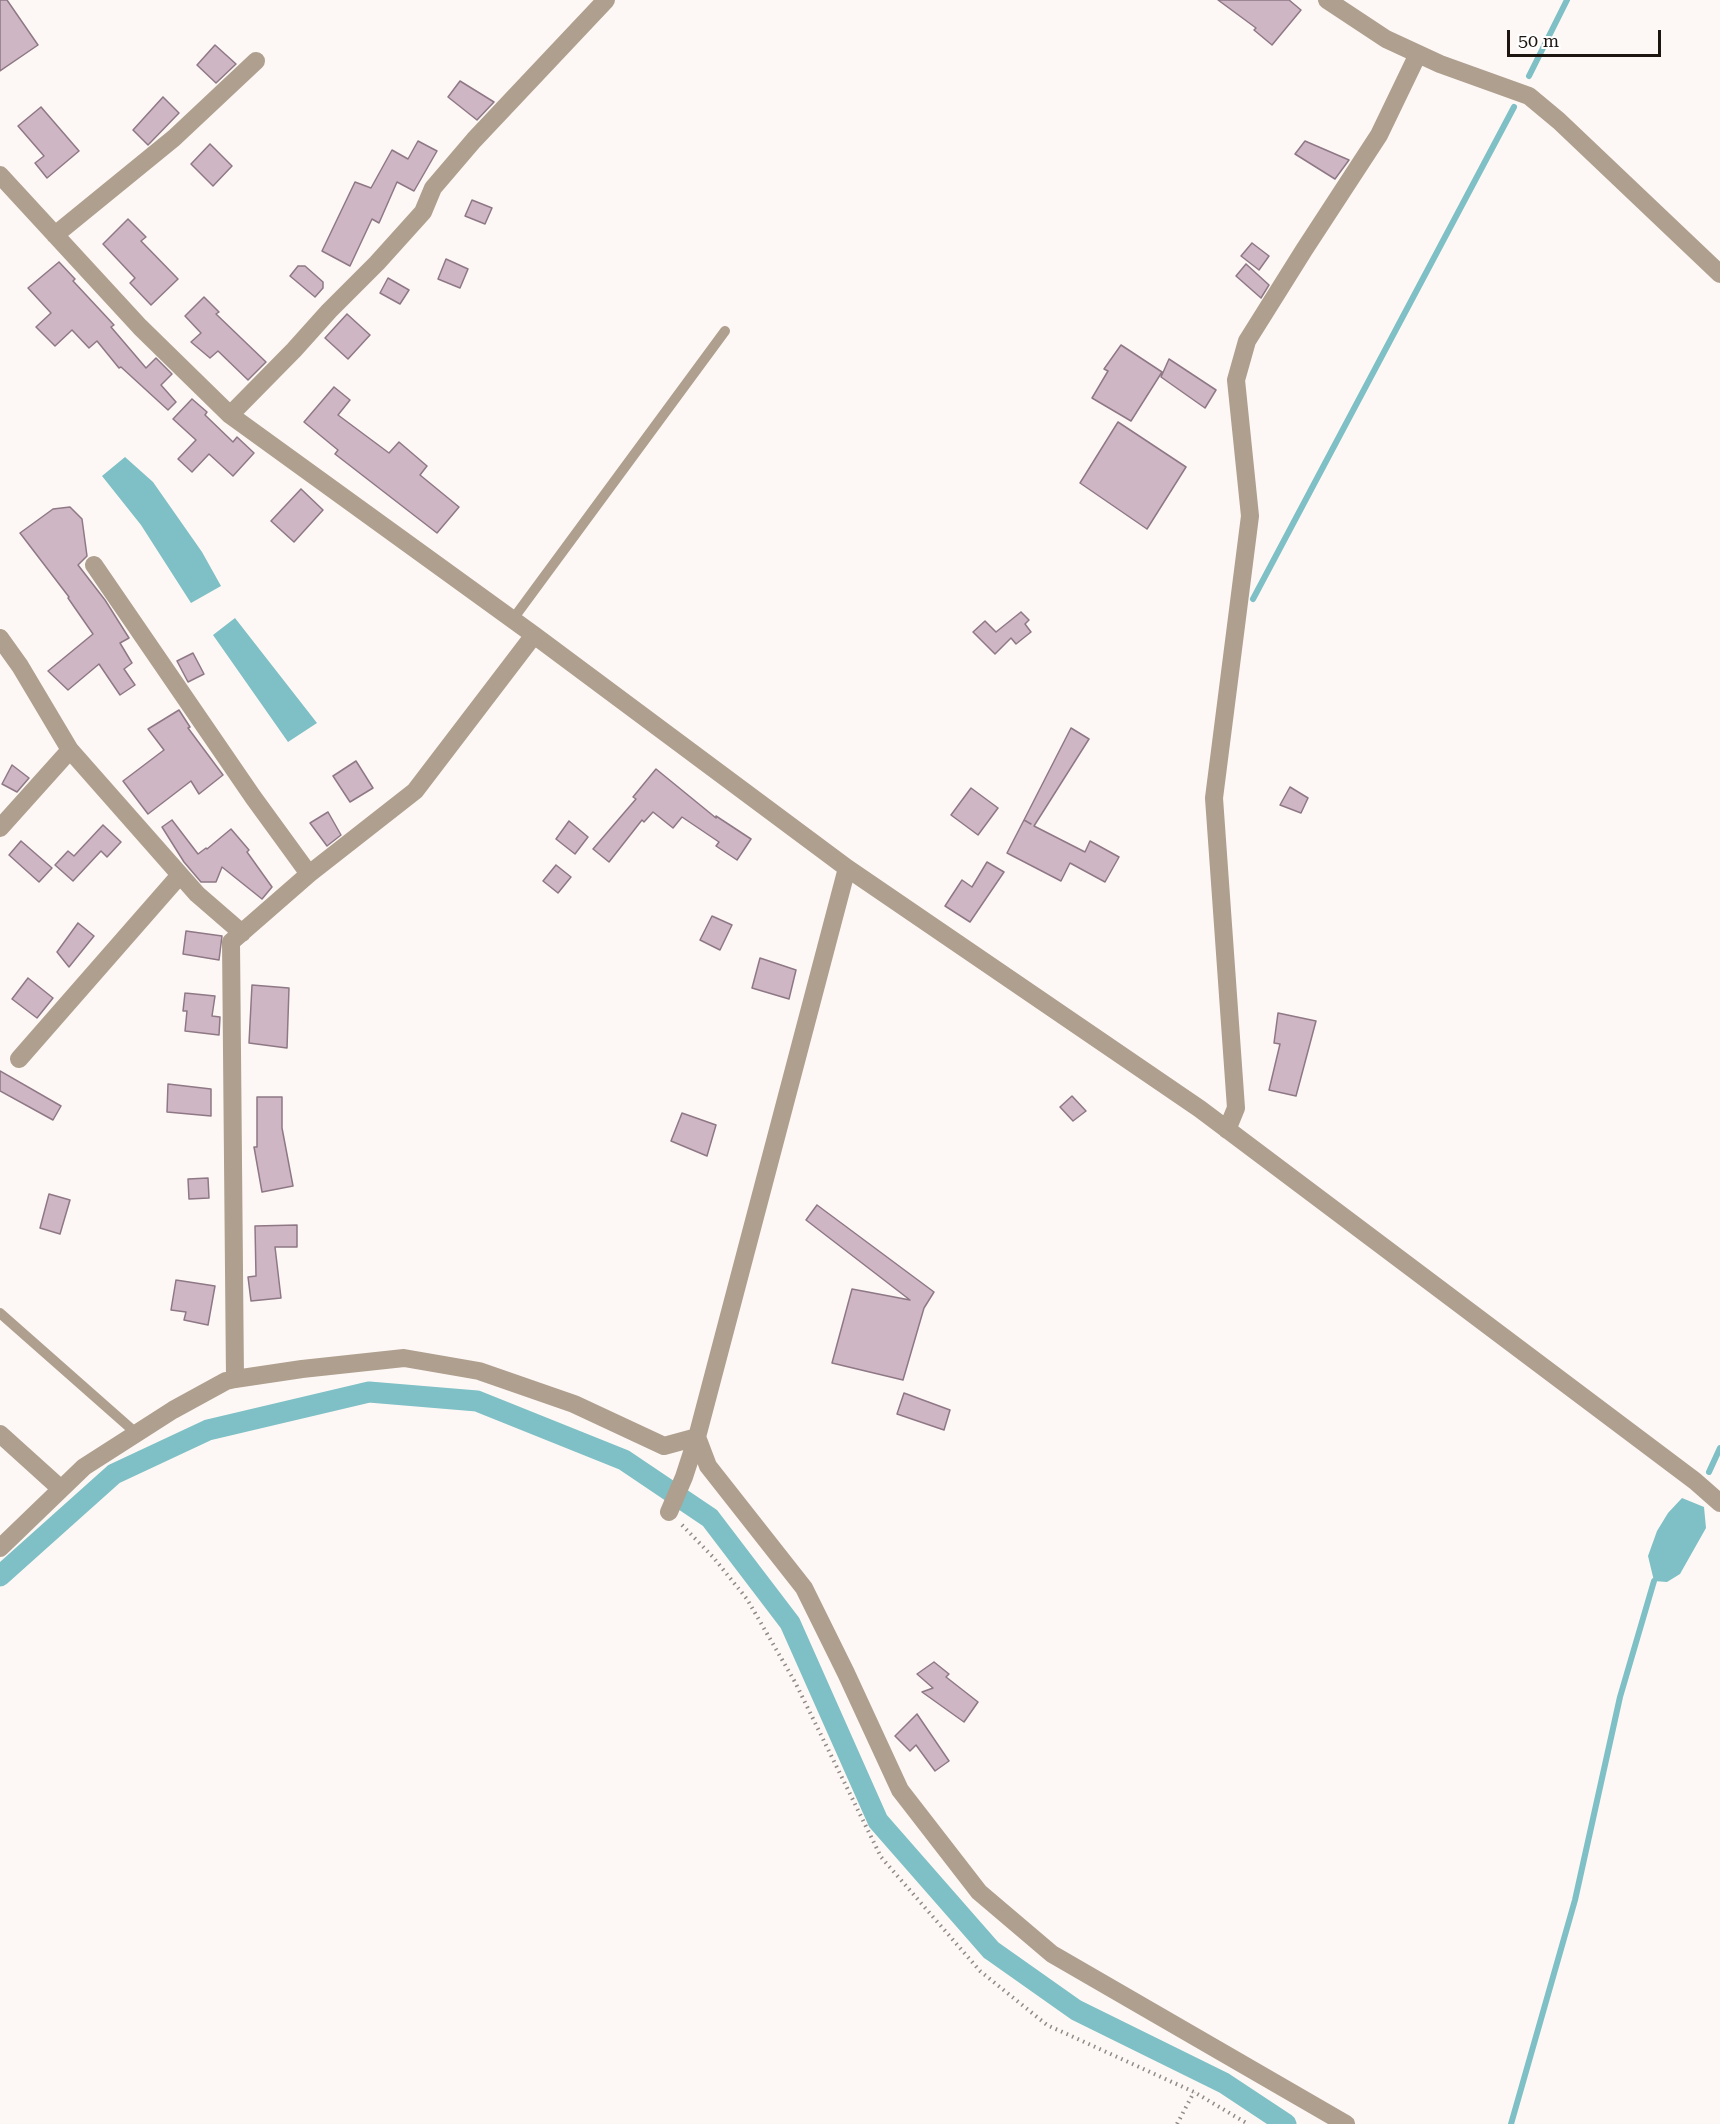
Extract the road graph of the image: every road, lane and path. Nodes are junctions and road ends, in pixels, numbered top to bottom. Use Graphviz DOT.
graph roads {
  1 [pos="606,0"];
  2 [pos="1327,0"];
  3 [pos="1418,54"];
  4 [pos="256,61"];
  5 [pos="0,175"];
  6 [pos="55,235"];
  7 [pos="1720,274"];
  8 [pos="725,331"];
  9 [pos="230,415"];
  10 [pos="94,565"];
  11 [pos="513,619"];
  12 [pos="534,635"];
  13 [pos="0,638"];
  14 [pos="70,750"];
  15 [pos="0,828"];
  16 [pos="847,868"];
  17 [pos="309,874"];
  18 [pos="180,875"];
  19 [pos="242,933"];
  20 [pos="19,1059"];
  21 [pos="1227,1130"];
  22 [pos="0,1313"];
  23 [pos="235,1379"];
  24 [pos="136,1433"];
  25 [pos="0,1434"];
  26 [pos="697,1437"];
  27 [pos="61,1489"];
  28 [pos="1720,1503"];
  29 [pos="669,1512"];
  30 [pos="0,1548"];
  31 [pos="1194,2092"];
  32 [pos="1177,2124"];
  33 [pos="1248,2124"];
  34 [pos="1346,2124"];
  1 -- 9 [label="street"];
  2 -- 3 [label="street"];
  3 -- 7 [label="street"];
  3 -- 21 [label="street"];
  4 -- 6 [label="street"];
  5 -- 6 [label="street"];
  6 -- 9 [label="street"];
  8 -- 11 [label="lane"];
  9 -- 11 [label="street"];
  10 -- 17 [label="street"];
  11 -- 12 [label="street"];
  12 -- 16 [label="street"];
  12 -- 17 [label="street"];
  13 -- 14 [label="street"];
  14 -- 15 [label="street"];
  14 -- 18 [label="street"];
  16 -- 21 [label="street"];
  16 -- 26 [label="street"];
  17 -- 19 [label="street"];
  18 -- 19 [label="street"];
  18 -- 20 [label="street"];
  19 -- 23 [label="street"];
  21 -- 28 [label="street"];
  22 -- 24 [label="lane"];
  23 -- 24 [label="street"];
  23 -- 26 [label="street"];
  24 -- 27 [label="street"];
  25 -- 27 [label="street"];
  26 -- 29 [label="street"];
  26 -- 34 [label="street"];
  27 -- 30 [label="street"];
  29 -- 31 [label="path"];
  31 -- 32 [label="path"];
  31 -- 33 [label="path"];
}
